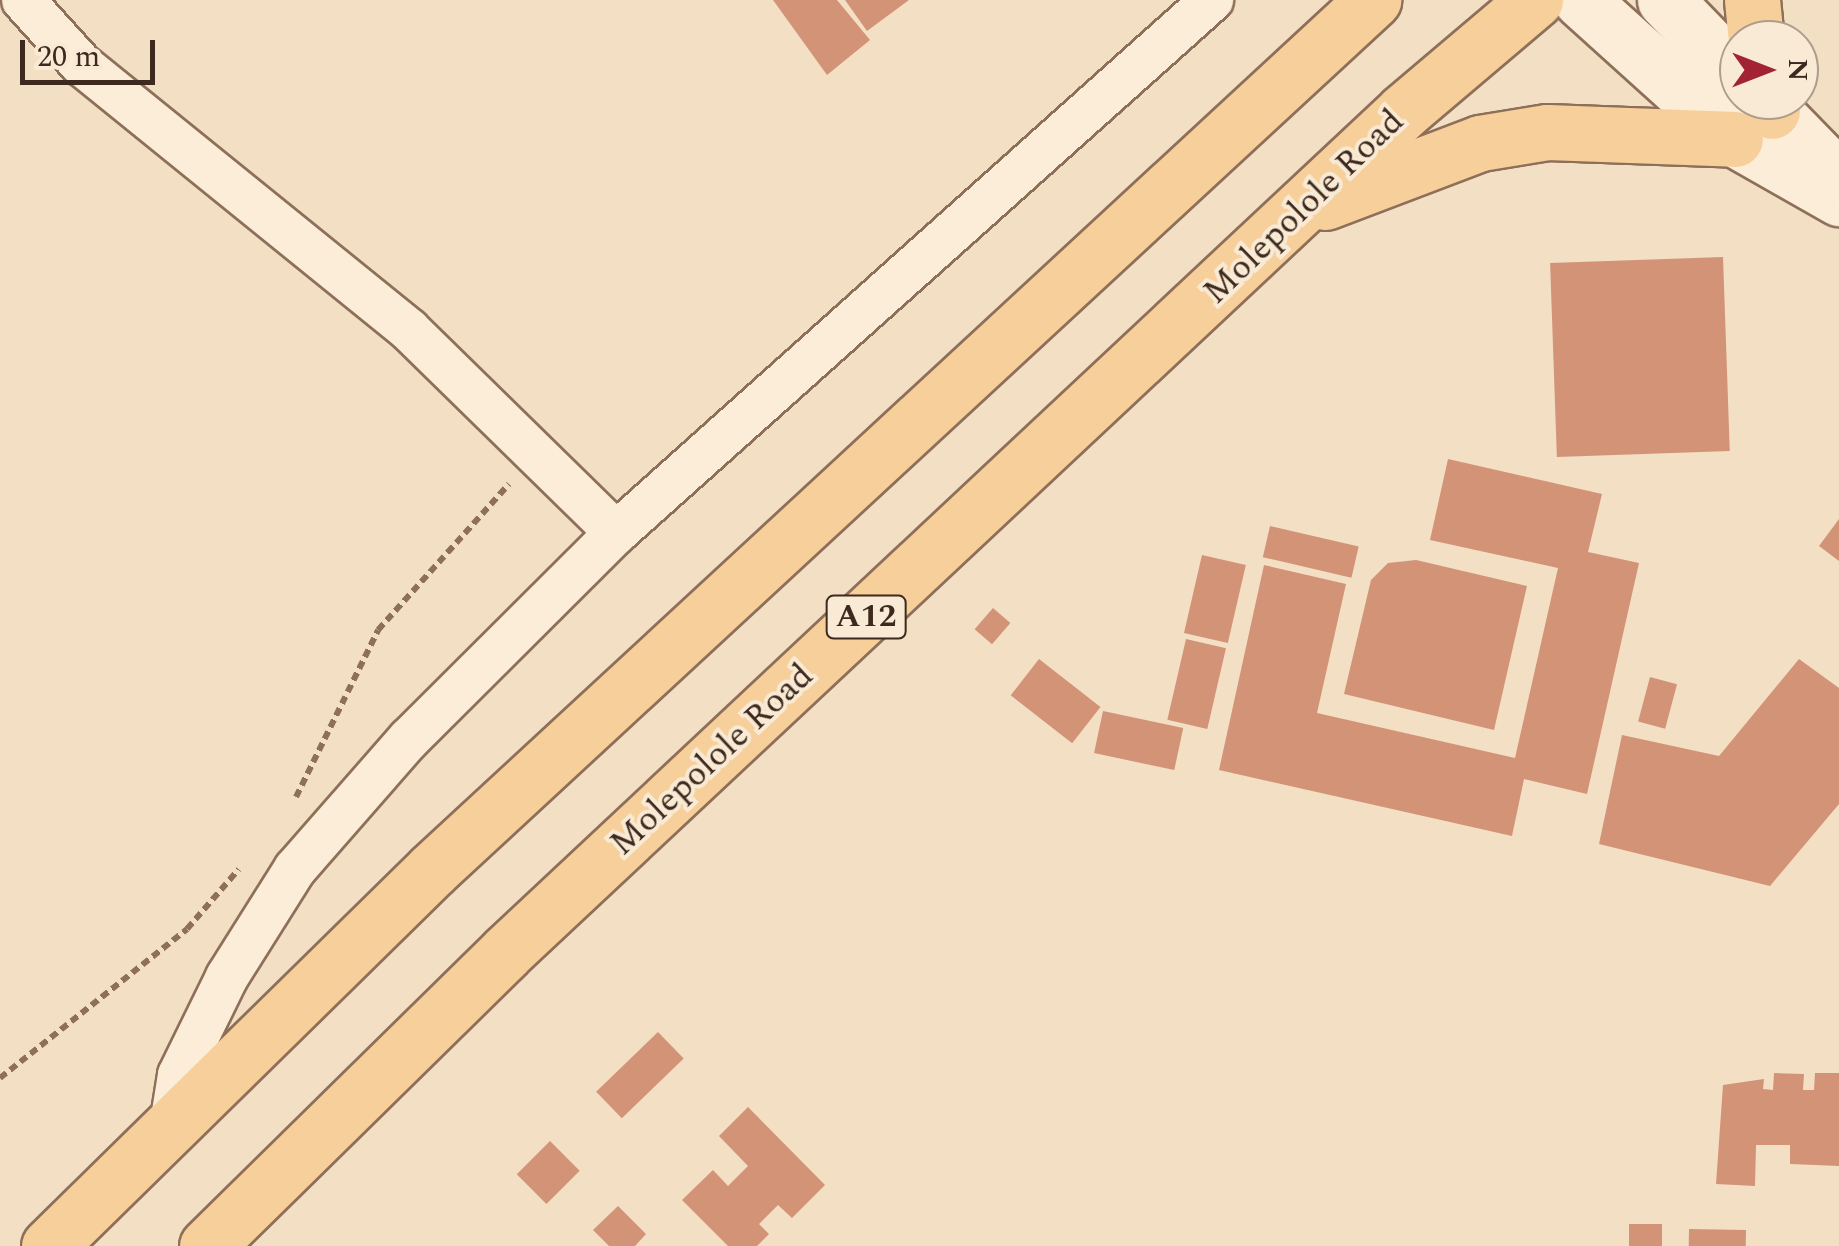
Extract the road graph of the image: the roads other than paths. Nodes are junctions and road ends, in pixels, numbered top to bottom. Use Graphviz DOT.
graph roads {
  1 [pos="22,0"];
  2 [pos="1212,0"];
  3 [pos="1373,0"];
  4 [pos="1535,0"];
  5 [pos="1581,0"];
  6 [pos="1665,0"];
  7 [pos="1719,62"];
  8 [pos="1719,83"];
  9 [pos="1719,111"];
  10 [pos="1769,120"];
  11 [pos="1773,120"];
  12 [pos="1839,179"];
  13 [pos="1839,198"];
  14 [pos="1303,211"];
  15 [pos="616,534"];
  16 [pos="171,1125"];
  17 [pos="49,1246"];
  18 [pos="207,1246"];
  1 -- 15 [label="street"];
  2 -- 15 [label="street"];
  3 -- 16 [label="main road"];
  4 -- 14 [label="main road, Molepolole Road / A12"];
  5 -- 8 [label="main road"];
  6 -- 7 [label="main road"];
  9 -- 14 [label="main road"];
  10 -- 13 [label="main road"];
  11 -- 12 [label="main road"];
  14 -- 18 [label="main road, Molepolole Road / A12"];
  15 -- 16 [label="street"];
  16 -- 17 [label="main road"];
}
